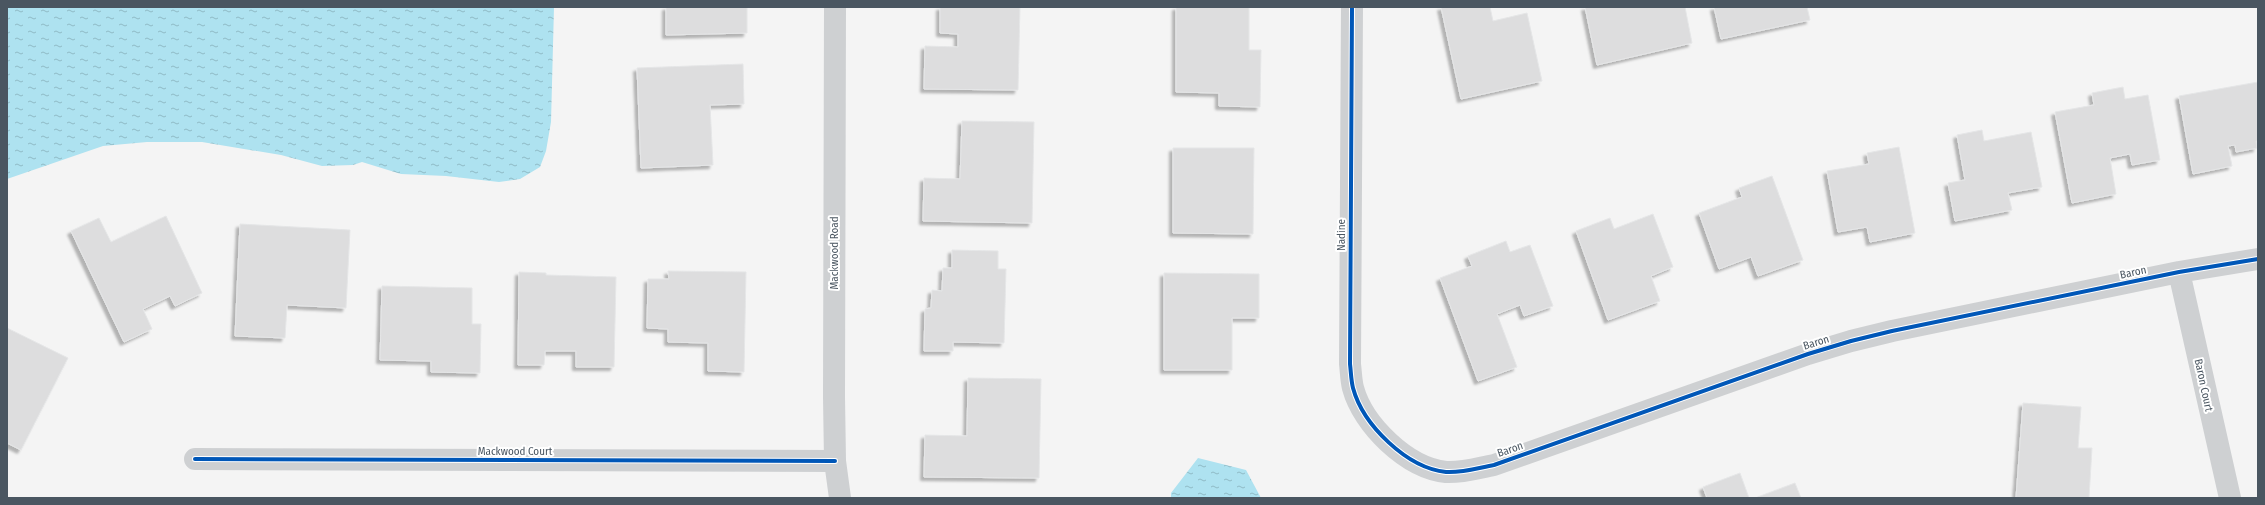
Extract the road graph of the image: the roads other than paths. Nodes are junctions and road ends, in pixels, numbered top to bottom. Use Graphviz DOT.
graph roads {
  1 [pos="835,7"];
  2 [pos="1352,7"];
  3 [pos="2258,259"];
  4 [pos="2179,272"];
  5 [pos="1396,448"];
  6 [pos="195,459"];
  7 [pos="835,461"];
  8 [pos="840,498"];
  9 [pos="2230,498"];
  1 -- 7 [label="street, Mackwood Road"];
  2 -- 5 [label="street, Nadine"];
  3 -- 4 [label="street, Baron"];
  4 -- 5 [label="street, Baron"];
  4 -- 9 [label="street, Baron Court"];
  6 -- 7 [label="street, Mackwood Court"];
  7 -- 8 [label="street, Mackwood Road"];
}
